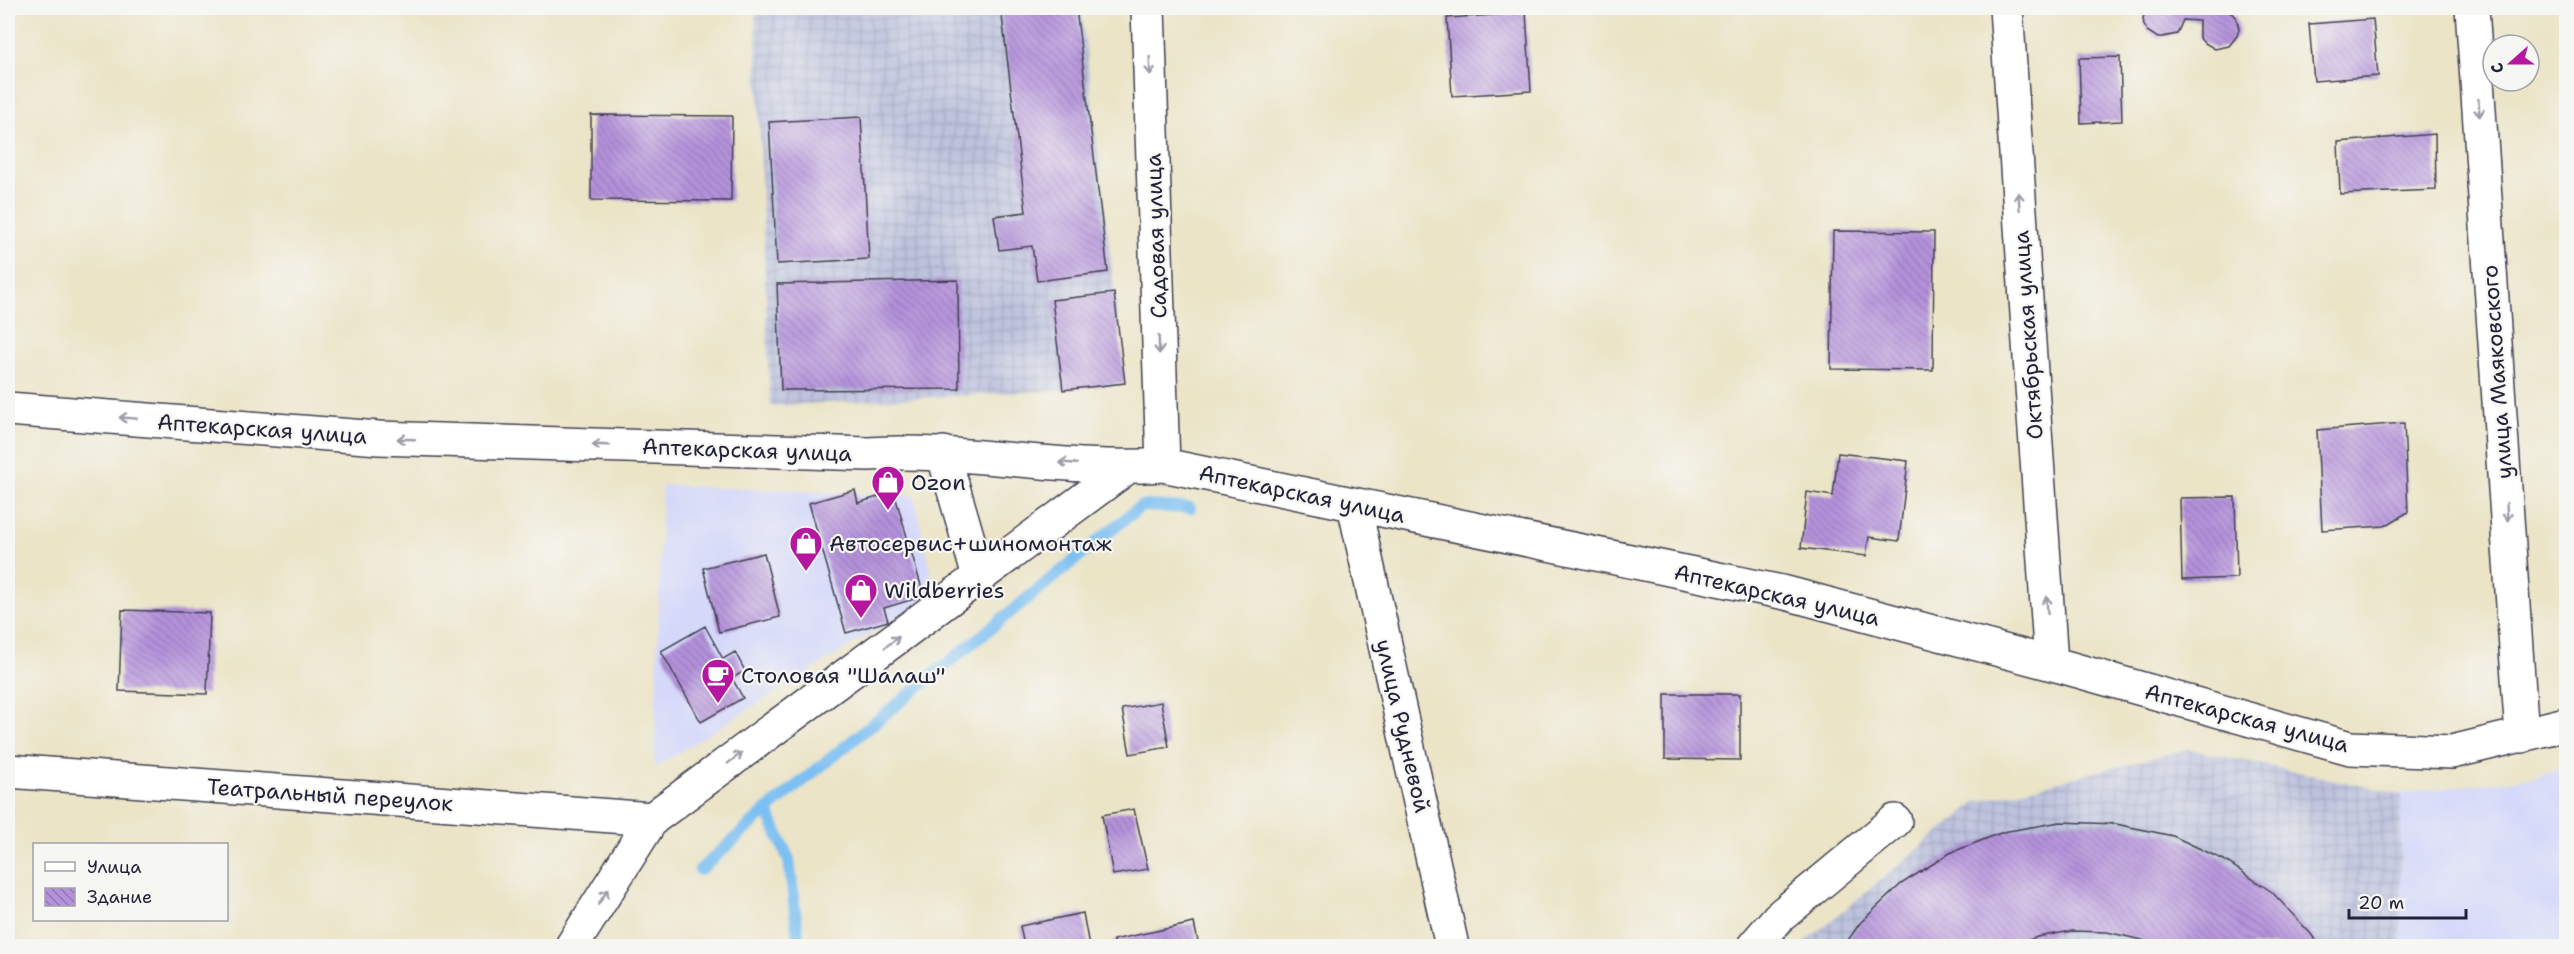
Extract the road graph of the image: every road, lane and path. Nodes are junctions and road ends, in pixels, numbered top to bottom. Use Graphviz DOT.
graph roads {
  1 [pos="1148,8"];
  2 [pos="2006,8"];
  3 [pos="2472,8"];
  4 [pos="8,409"];
  5 [pos="943,453"];
  6 [pos="1163,465"];
  7 [pos="1126,468"];
  8 [pos="1354,506"];
  9 [pos="979,577"];
  10 [pos="2050,663"];
  11 [pos="2566,724"];
  12 [pos="2522,736"];
  13 [pos="8,771"];
  14 [pos="652,819"];
  15 [pos="1895,821"];
  16 [pos="572,946"];
  17 [pos="1452,946"];
  18 [pos="1754,946"];
  1 -- 6 [label="street, Садовая улица, one-way"];
  10 -- 2 [label="street, Октябрьская улица, one-way"];
  3 -- 12 [label="street, улица Маяковского, one-way"];
  5 -- 4 [label="street, Аптекарская улица, one-way"];
  7 -- 5 [label="street, Аптекарская улица, one-way"];
  5 -- 9 [label="street"];
  6 -- 7 [label="street, Аптекарская улица"];
  6 -- 8 [label="street, Аптекарская улица"];
  7 -- 9 [label="street"];
  8 -- 10 [label="street, Аптекарская улица"];
  8 -- 17 [label="street, улица Рудневой"];
  14 -- 9 [label="street, one-way"];
  10 -- 12 [label="street, Аптекарская улица"];
  11 -- 12 [label="street, Аптекарская улица"];
  13 -- 14 [label="street, Театральный переулок"];
  16 -- 14 [label="street, one-way"];
  15 -- 18 [label="street"];
}
